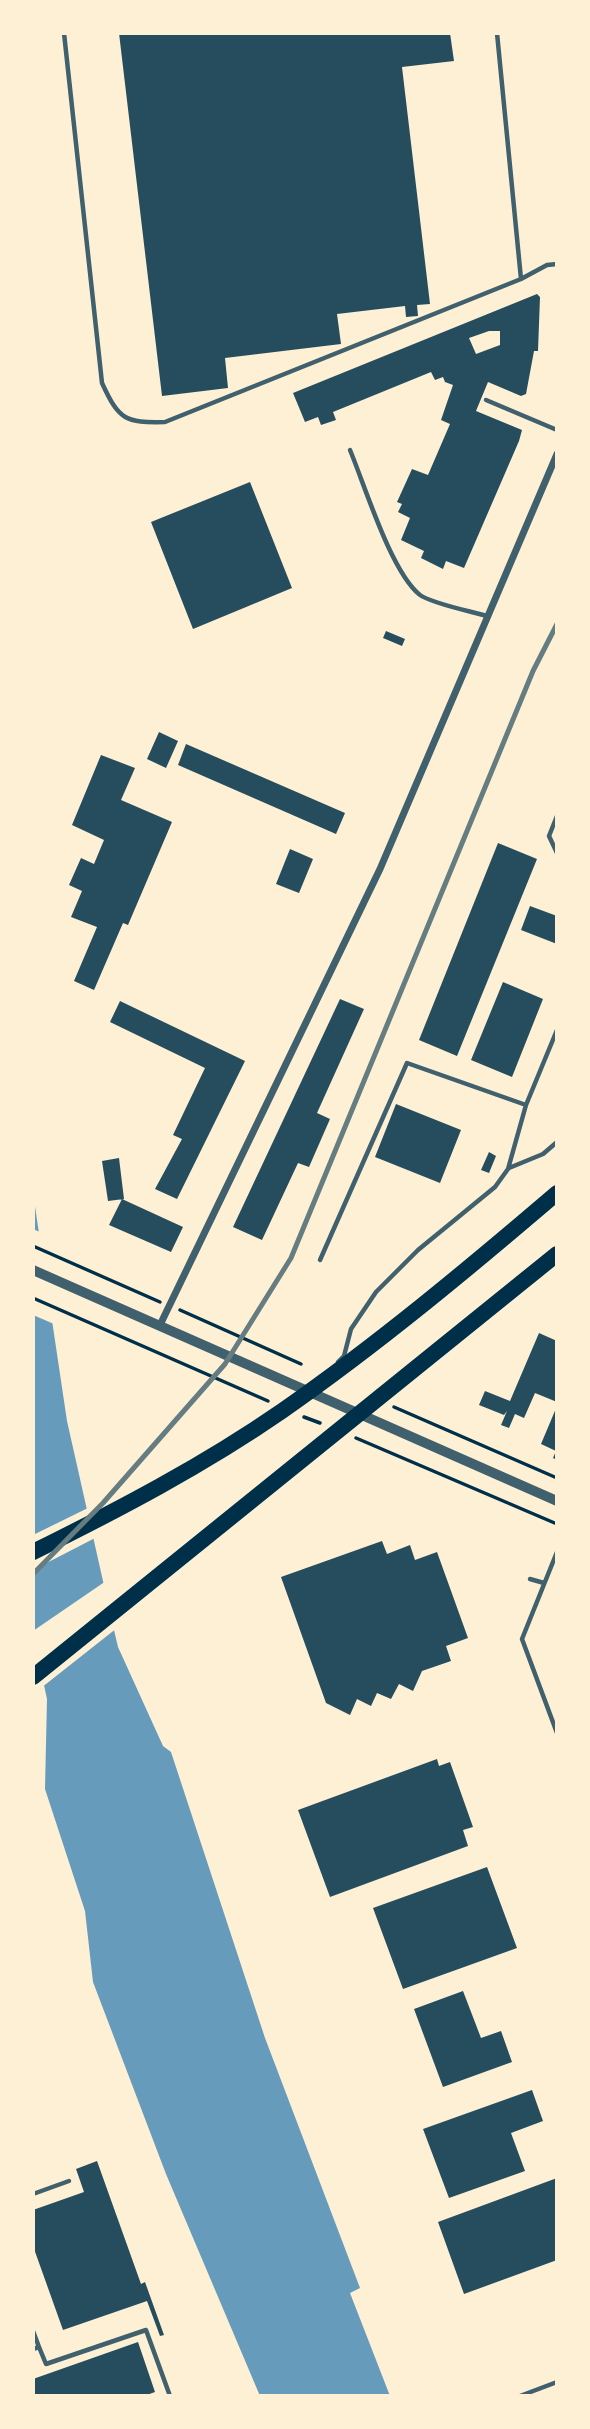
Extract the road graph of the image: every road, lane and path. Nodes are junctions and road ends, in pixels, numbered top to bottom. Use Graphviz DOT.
graph roads {
  1 [pos="64,33"];
  2 [pos="497,33"];
  3 [pos="557,264"];
  4 [pos="521,279"];
  5 [pos="486,400"];
  6 [pos="557,429"];
  7 [pos="350,450"];
  8 [pos="557,454"];
  9 [pos="488,616"];
  10 [pos="557,816"];
  11 [pos="557,853"];
  12 [pos="557,1030"];
  13 [pos="526,1105"];
  14 [pos="557,1142"];
  15 [pos="508,1169"];
  16 [pos="557,1194"];
  17 [pos="33,1247"];
  18 [pos="557,1254"];
  19 [pos="320,1260"];
  20 [pos="33,1270"];
  21 [pos="90,1271"];
  22 [pos="33,1298"];
  23 [pos="160,1325"];
  24 [pos="224,1330"];
  25 [pos="301,1364"];
  26 [pos="305,1389"];
  27 [pos="278,1406"];
  28 [pos="394,1407"];
  29 [pos="303,1416"];
  30 [pos="327,1426"];
  31 [pos="352,1436"];
  32 [pos="557,1478"];
  33 [pos="557,1501"];
  34 [pos="557,1524"];
  35 [pos="33,1552"];
  36 [pos="557,1552"];
  37 [pos="530,1579"];
  38 [pos="544,1583"];
  39 [pos="33,1677"];
  40 [pos="557,1733"];
  41 [pos="69,2181"];
  42 [pos="33,2194"];
  43 [pos="33,2331"];
  44 [pos="36,2348"];
  45 [pos="557,2382"];
  46 [pos="170,2396"];
  47 [pos="520,2396"];
  1 -- 4 [label="lane"];
  2 -- 4 [label="lane"];
  3 -- 4 [label="lane"];
  5 -- 6 [label="lane"];
  7 -- 9 [label="lane"];
  8 -- 9 [label="street"];
  9 -- 23 [label="street"];
  10 -- 11 [label="lane"];
  12 -- 13 [label="lane"];
  13 -- 15 [label="lane"];
  13 -- 19 [label="lane"];
  14 -- 15 [label="lane"];
  15 -- 26 [label="lane"];
  16 -- 35 [label="highway"];
  17 -- 21 [label="path"];
  18 -- 39 [label="highway"];
  20 -- 23 [label="street"];
  22 -- 27 [label="path"];
  23 -- 26 [label="street"];
  24 -- 25 [label="path"];
  26 -- 33 [label="street"];
  28 -- 32 [label="path"];
  29 -- 30 [label="path"];
  31 -- 34 [label="path"];
  36 -- 38 [label="lane"];
  37 -- 38 [label="lane"];
  38 -- 40 [label="lane"];
  41 -- 42 [label="lane"];
  43 -- 44 [label="lane"];
  44 -- 46 [label="lane"];
  45 -- 47 [label="lane"];
}
